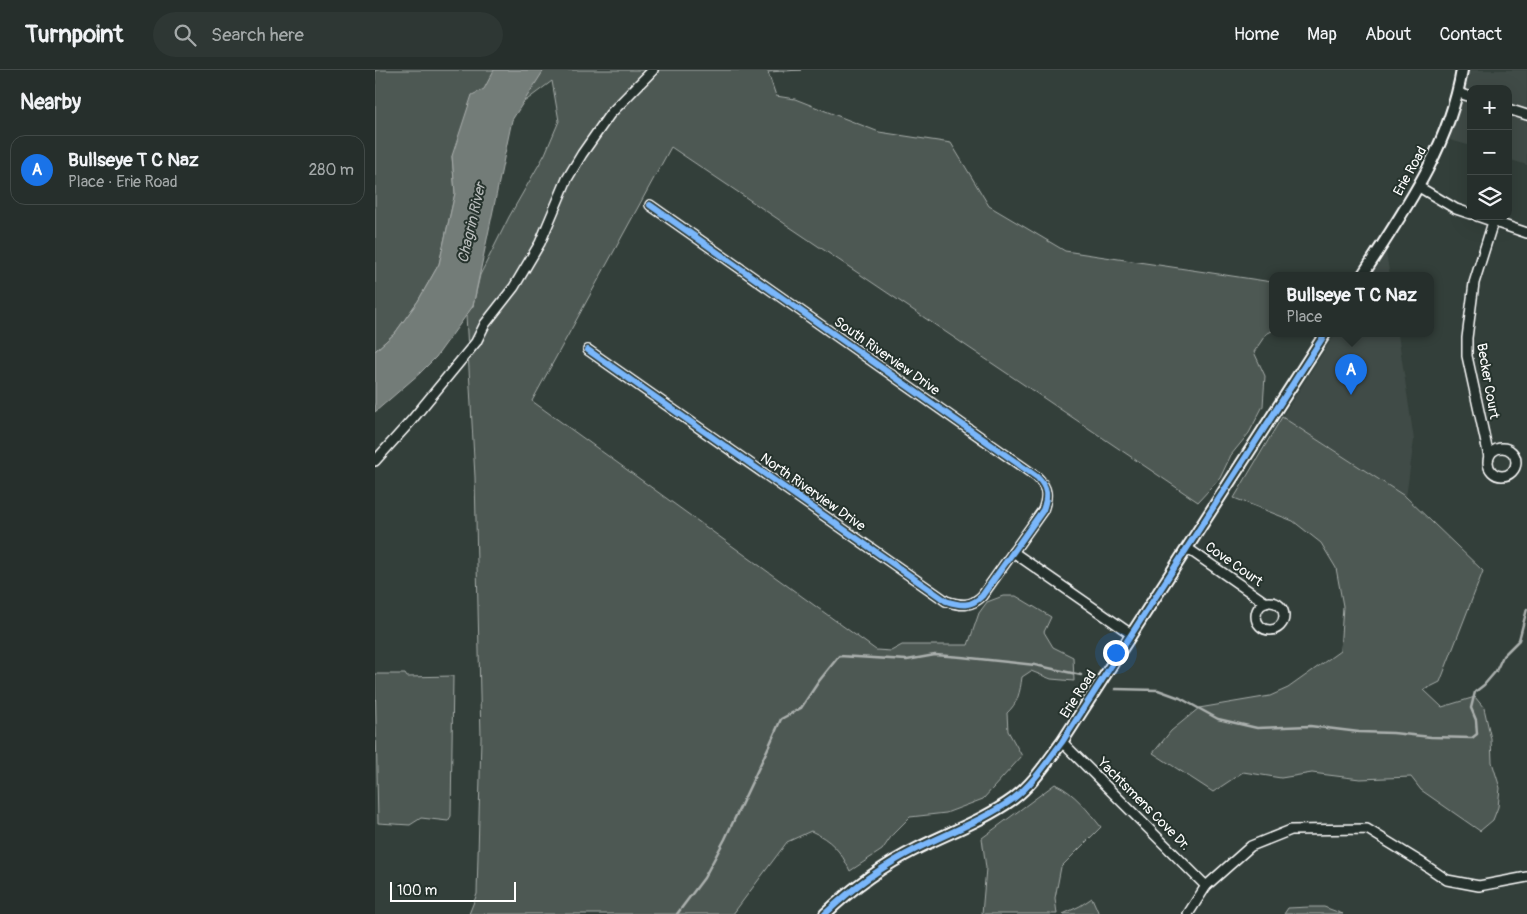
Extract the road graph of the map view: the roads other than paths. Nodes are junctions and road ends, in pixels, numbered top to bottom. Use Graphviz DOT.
graph roads {
  1 [pos="653,70"];
  2 [pos="1463,70"];
  3 [pos="1459,93"];
  4 [pos="1467,96"];
  5 [pos="1512,110"];
  6 [pos="1527,115"];
  7 [pos="1419,187"];
  8 [pos="650,205"];
  9 [pos="1467,213"];
  10 [pos="1488,220"];
  11 [pos="1493,222"];
  12 [pos="1527,233"];
  13 [pos="1365,272"];
  14 [pos="1323,337"];
  15 [pos="588,350"];
  16 [pos="1489,457"];
  17 [pos="375,461"];
  18 [pos="1187,548"];
  19 [pos="1013,552"];
  20 [pos="1266,603"];
  21 [pos="1131,634"];
  22 [pos="1062,742"];
  23 [pos="1527,878"];
  24 [pos="1206,886"];
  25 [pos="825,914"];
  26 [pos="1189,914"];
  1 -- 17 [label="street"];
  2 -- 3 [label="street, Erie Road"];
  3 -- 4 [label="street"];
  3 -- 7 [label="street, Erie Road"];
  5 -- 6 [label="street"];
  7 -- 9 [label="street"];
  7 -- 13 [label="street, Erie Road"];
  8 -- 19 [label="street, South Riverview Drive"];
  10 -- 11 [label="street"];
  11 -- 12 [label="street"];
  11 -- 16 [label="street, Becker Court"];
  14 -- 18 [label="street, Erie Road"];
  15 -- 19 [label="street, North Riverview Drive"];
  18 -- 20 [label="street, Cove Court"];
  18 -- 21 [label="street, Erie Road"];
  19 -- 21 [label="street"];
  21 -- 22 [label="street, Erie Road"];
  22 -- 24 [label="street, Yachtsmens Cove Dr."];
  22 -- 25 [label="street, Erie Road"];
  23 -- 24 [label="street"];
  24 -- 26 [label="street"];
}
